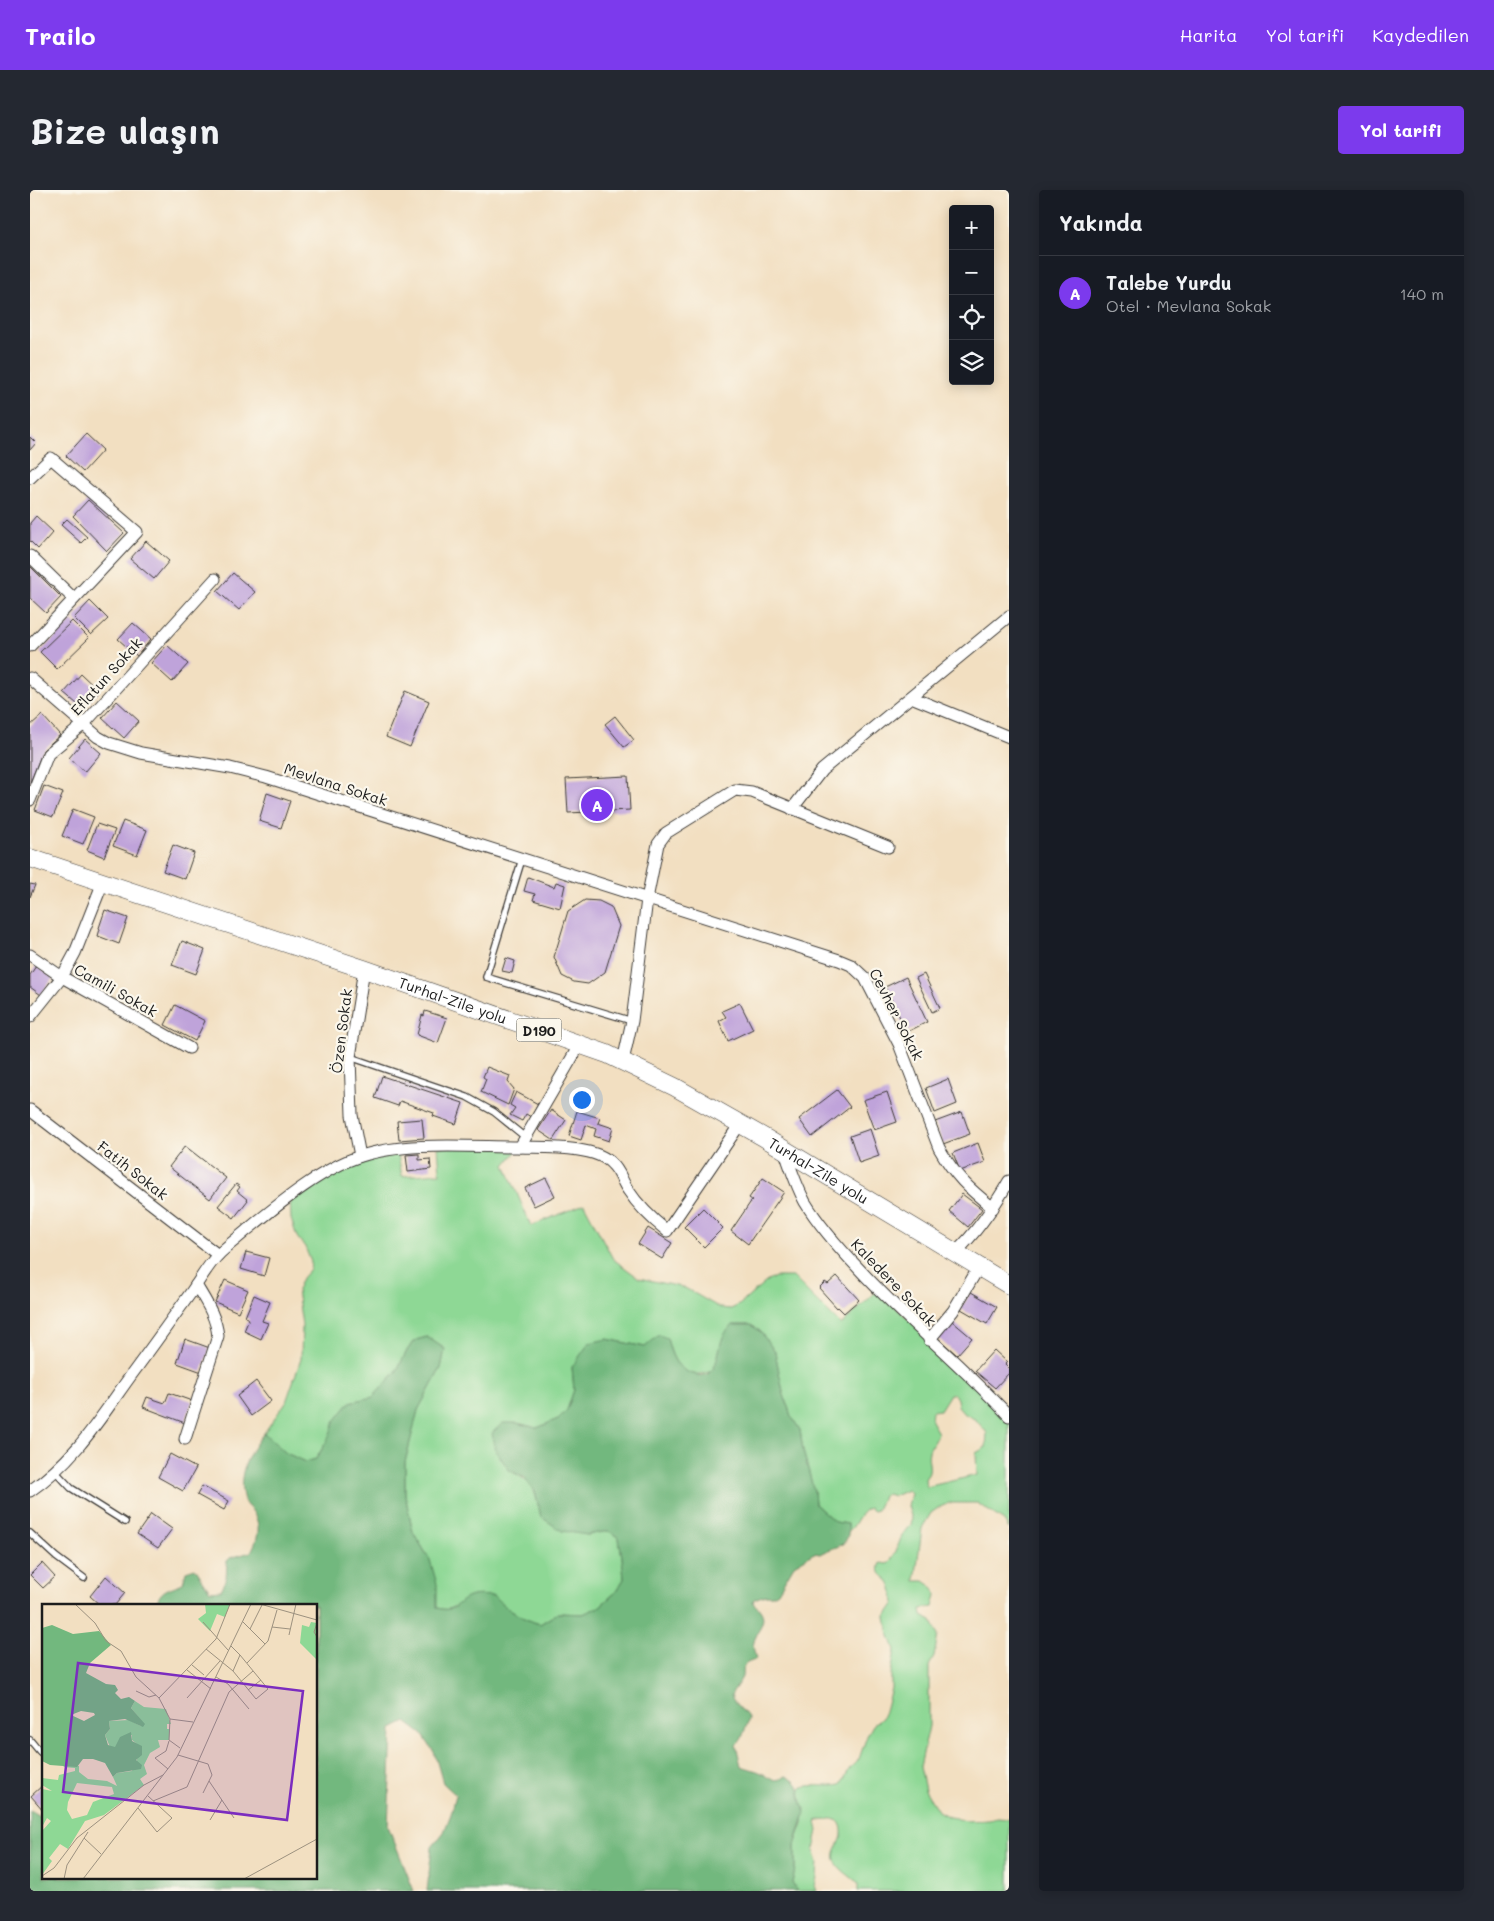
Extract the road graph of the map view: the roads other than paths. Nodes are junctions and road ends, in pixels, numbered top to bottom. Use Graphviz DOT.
graph roads {
  1 [pos="30,478"];
  2 [pos="30,556"];
  3 [pos="215,579"];
  4 [pos="74,599"];
  5 [pos="1009,616"];
  6 [pos="30,646"];
  7 [pos="30,678"];
  8 [pos="911,697"];
  9 [pos="84,724"];
  10 [pos="1009,737"];
  11 [pos="30,800"];
  12 [pos="792,809"];
  13 [pos="888,846"];
  14 [pos="30,858"];
  15 [pos="522,860"];
  16 [pos="102,882"];
  17 [pos="647,899"];
  18 [pos="30,955"];
  19 [pos="364,969"];
  20 [pos="62,977"];
  21 [pos="30,1017"];
  22 [pos="632,1021"];
  23 [pos="580,1044"];
  24 [pos="190,1048"];
  25 [pos="350,1057"];
  26 [pos="623,1061"];
  27 [pos="30,1110"];
  28 [pos="740,1124"];
  29 [pos="522,1142"];
  30 [pos="784,1149"];
  31 [pos="360,1156"];
  32 [pos="1009,1181"];
  33 [pos="993,1208"];
  34 [pos="955,1253"];
  35 [pos="218,1255"];
  36 [pos="979,1267"];
  37 [pos="196,1285"];
  38 [pos="1009,1285"];
  39 [pos="929,1340"];
  40 [pos="1009,1416"];
  41 [pos="186,1440"];
  42 [pos="55,1471"];
  43 [pos="30,1491"];
  44 [pos="125,1522"];
  45 [pos="30,1533"];
  46 [pos="84,1578"];
  47 [pos="30,1740"];
  48 [pos="40,1752"];
  1 -- 4 [label="street"];
  2 -- 4 [label="street"];
  3 -- 9 [label="street, Eflatun Sokak"];
  4 -- 6 [label="street"];
  5 -- 8 [label="street"];
  7 -- 9 [label="street, Mevlana Sokak"];
  8 -- 10 [label="street"];
  8 -- 12 [label="street"];
  9 -- 11 [label="street, Eflatun Sokak"];
  9 -- 15 [label="street, Mevlana Sokak"];
  12 -- 13 [label="street"];
  12 -- 17 [label="street"];
  14 -- 16 [label="main road, Turhal-Zile yolu / D190"];
  15 -- 17 [label="street, Mevlana Sokak"];
  15 -- 22 [label="lane"];
  16 -- 19 [label="main road, Turhal-Zile yolu / D190"];
  16 -- 20 [label="street"];
  17 -- 22 [label="street"];
  17 -- 33 [label="street, Cevher Sokak"];
  18 -- 20 [label="street, Camili Sokak"];
  19 -- 23 [label="main road, Turhal-Zile yolu / D190"];
  19 -- 25 [label="street, Özen Sokak"];
  20 -- 21 [label="street"];
  20 -- 24 [label="street, Camili Sokak"];
  22 -- 26 [label="street"];
  23 -- 26 [label="main road, Turhal-Zile yolu / D190"];
  23 -- 29 [label="street"];
  25 -- 29 [label="lane"];
  25 -- 31 [label="street, Özen Sokak"];
  26 -- 28 [label="main road, Turhal-Zile yolu / D190"];
  27 -- 35 [label="street, Fatih Sokak"];
  28 -- 29 [label="street"];
  28 -- 30 [label="main road, Turhal-Zile yolu / D190"];
  29 -- 31 [label="street"];
  30 -- 34 [label="main road, Turhal-Zile yolu / D190"];
  30 -- 39 [label="street, Kaledere Sokak"];
  31 -- 35 [label="street"];
  32 -- 33 [label="street"];
  33 -- 34 [label="street"];
  34 -- 36 [label="main road, Turhal-Zile yolu / D190"];
  35 -- 37 [label="street"];
  36 -- 38 [label="main road, Turhal-Zile yolu / D190"];
  36 -- 39 [label="street"];
  37 -- 41 [label="street"];
  37 -- 42 [label="street"];
  39 -- 40 [label="street, Kaledere Sokak"];
  42 -- 43 [label="street"];
  42 -- 44 [label="lane"];
  45 -- 46 [label="lane"];
  47 -- 48 [label="lane"];
}
